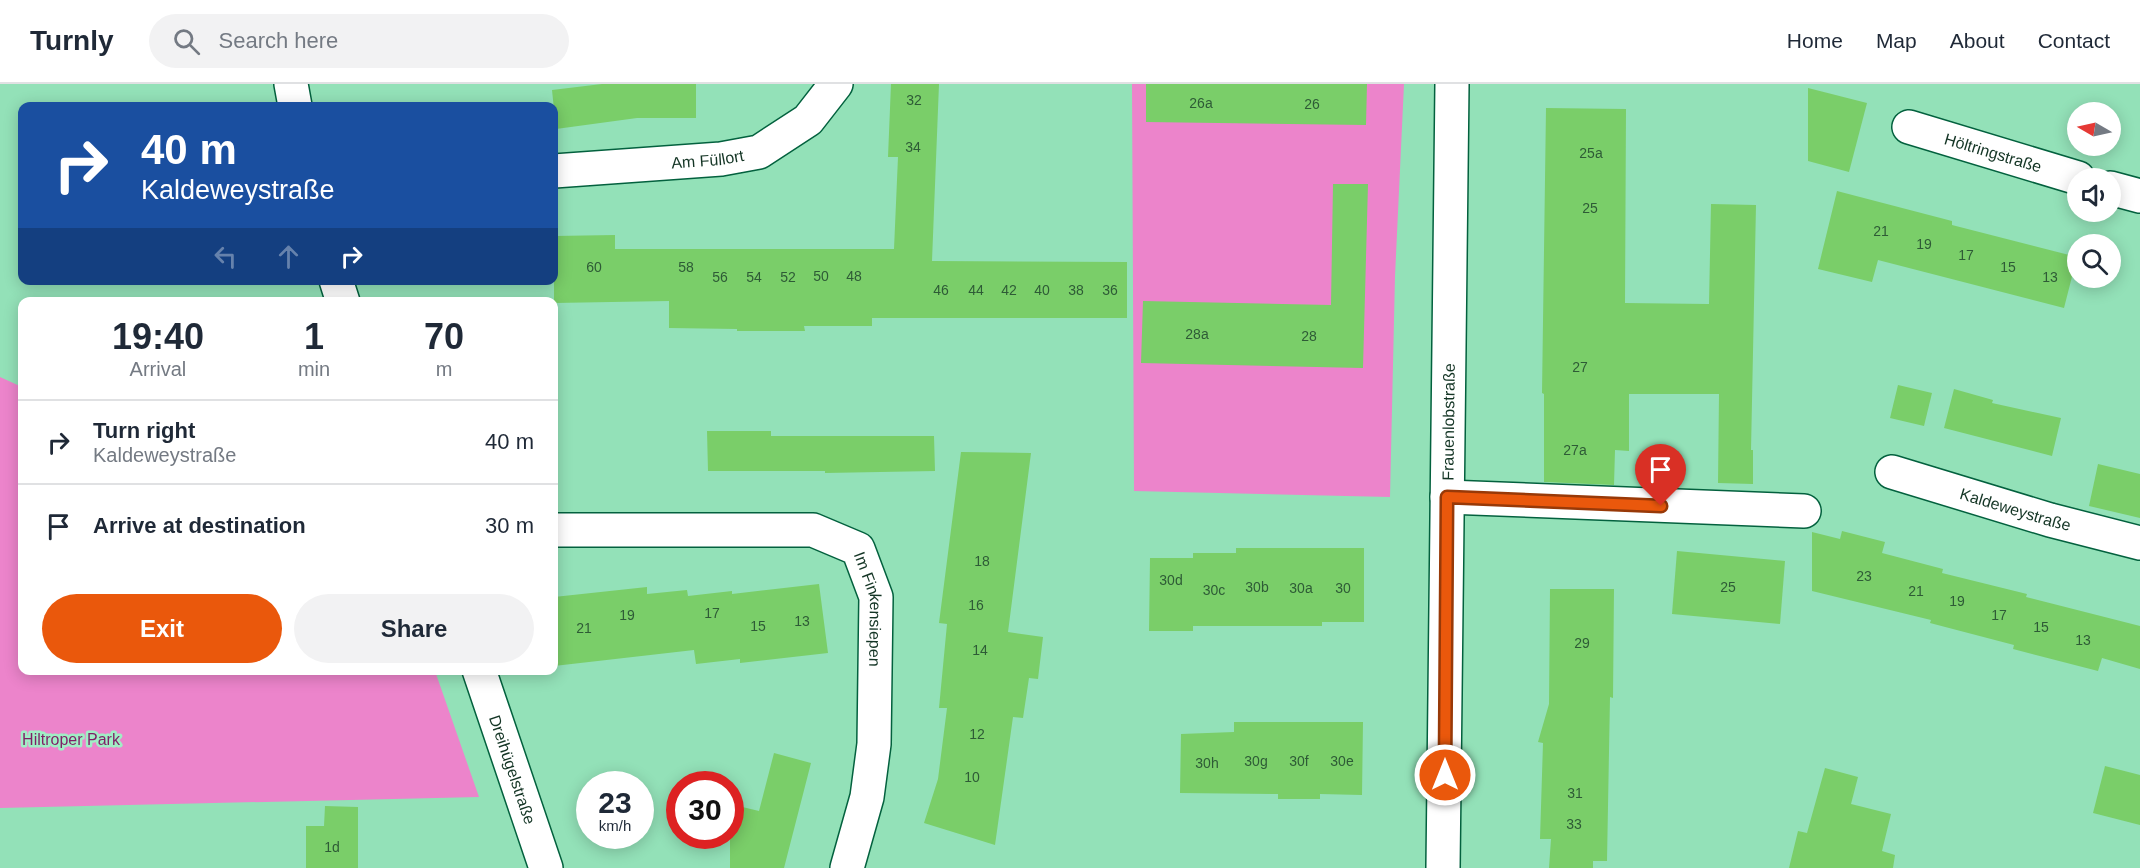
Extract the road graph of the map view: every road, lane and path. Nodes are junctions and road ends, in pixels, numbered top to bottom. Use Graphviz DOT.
graph roads {
  1 [pos="291,84"];
  2 [pos="836,84"];
  3 [pos="1452,84"];
  4 [pos="294,102"];
  5 [pos="1909,127"];
  6 [pos="558,171"];
  7 [pos="2067,175"];
  8 [pos="1892,472"];
  9 [pos="1447,497"];
  10 [pos="1804,511"];
  11 [pos="558,530"];
  12 [pos="2140,543"];
  13 [pos="481,675"];
  14 [pos="546,868"];
  15 [pos="847,868"];
  16 [pos="1443,868"];
  1 -- 4 [label="street"];
  2 -- 6 [label="street, Am Füllort"];
  3 -- 9 [label="street, Frauenlobstraße"];
  5 -- 7 [label="street, Höltringstraße"];
  8 -- 12 [label="street, Kaldeweystraße"];
  9 -- 10 [label="street"];
  9 -- 16 [label="street, Frauenlobstraße"];
  11 -- 15 [label="street, Im Finkensiepen"];
  13 -- 14 [label="street, Dreihügelstraße"];
}
